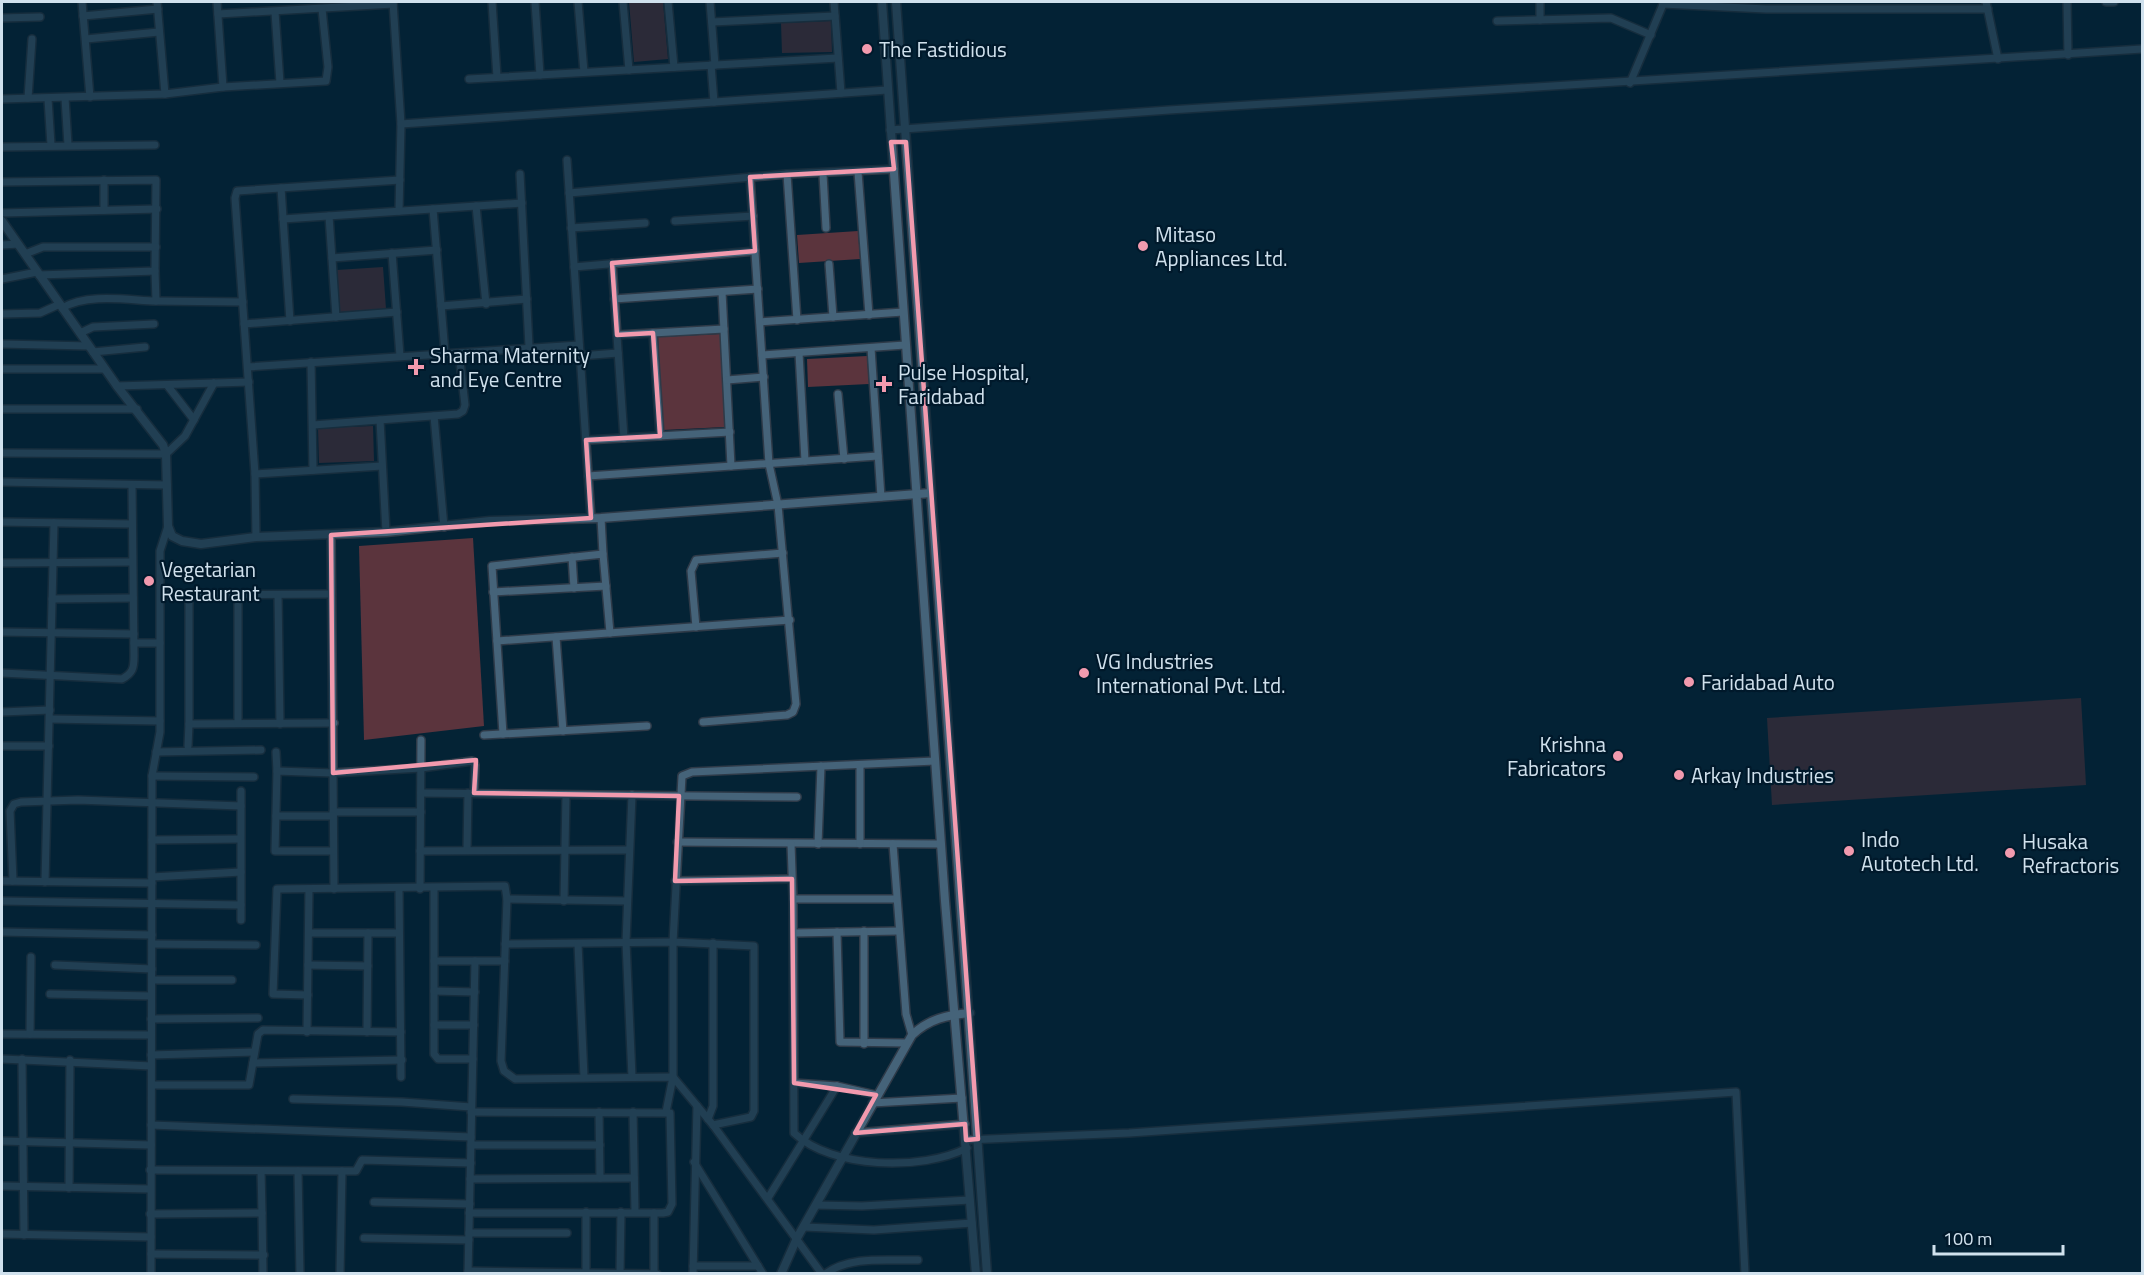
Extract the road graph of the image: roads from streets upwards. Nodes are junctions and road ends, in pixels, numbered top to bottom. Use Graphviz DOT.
graph roads {
  1 [pos="82,2"];
  2 [pos="217,2"];
  3 [pos="492,2"];
  4 [pos="535,2"];
  5 [pos="578,2"];
  6 [pos="623,2"];
  7 [pos="668,2"];
  8 [pos="710,2"];
  9 [pos="834,2"];
  10 [pos="882,2"];
  11 [pos="896,2"];
  12 [pos="1540,2"];
  13 [pos="2067,2"];
  14 [pos="2106,2"];
  15 [pos="2114,2"];
  16 [pos="393,3"];
  17 [pos="1664,3"];
  18 [pos="157,5"];
  19 [pos="1812,5"];
  20 [pos="1987,5"];
  21 [pos="322,9"];
  22 [pos="275,12"];
  23 [pos="218,14"];
  24 [pos="40,16"];
  25 [pos="83,16"];
  26 [pos="835,16"];
  27 [pos="2,18"];
  28 [pos="1540,20"];
  29 [pos="1497,21"];
  30 [pos="712,22"];
  31 [pos="159,32"];
  32 [pos="1651,35"];
  33 [pos="32,39"];
  34 [pos="86,39"];
  35 [pos="2142,49"];
  36 [pos="2068,55"];
  37 [pos="838,58"];
  38 [pos="1998,59"];
  39 [pos="713,65"];
  40 [pos="674,67"];
  41 [pos="629,70"];
  42 [pos="584,72"];
  43 [pos="540,75"];
  44 [pos="498,77"];
  45 [pos="469,79"];
  46 [pos="280,83"];
  47 [pos="1630,83"];
  48 [pos="223,87"];
  49 [pos="887,90"];
  50 [pos="841,93"];
  51 [pos="165,94"];
  52 [pos="90,97"];
  53 [pos="28,98"];
  54 [pos="65,98"];
  55 [pos="2,99"];
  56 [pos="48,99"];
  57 [pos="714,102"];
  58 [pos="401,124"];
  59 [pos="904,129"];
  60 [pos="890,130"];
  61 [pos="891,142"];
  62 [pos="906,142"];
  63 [pos="51,145"];
  64 [pos="68,145"];
  65 [pos="155,145"];
  66 [pos="2,147"];
  67 [pos="567,160"];
  68 [pos="894,169"];
  69 [pos="858,172"];
  70 [pos="520,174"];
  71 [pos="787,174"];
  72 [pos="824,174"];
  73 [pos="750,177"];
  74 [pos="104,180"];
  75 [pos="400,180"];
  76 [pos="2,182"];
  77 [pos="281,188"];
  78 [pos="569,193"];
  79 [pos="522,203"];
  80 [pos="476,206"];
  81 [pos="433,209"];
  82 [pos="104,210"];
  83 [pos="157,210"];
  84 [pos="399,211"];
  85 [pos="2,213"];
  86 [pos="329,216"];
  87 [pos="753,216"];
  88 [pos="283,219"];
  89 [pos="2,221"];
  90 [pos="675,221"];
  91 [pos="645,223"];
  92 [pos="572,228"];
  93 [pos="826,228"];
  94 [pos="18,244"];
  95 [pos="2,245"];
  96 [pos="156,247"];
  97 [pos="437,250"];
  98 [pos="755,251"];
  99 [pos="392,253"];
  100 [pos="24,254"];
  101 [pos="332,258"];
  102 [pos="612,263"];
  103 [pos="830,264"];
  104 [pos="574,267"];
  105 [pos="154,271"];
  106 [pos="38,273"];
  107 [pos="2,279"];
  108 [pos="758,289"];
  109 [pos="722,291"];
  110 [pos="527,299"];
  111 [pos="614,299"];
  112 [pos="156,301"];
  113 [pos="243,302"];
  114 [pos="486,304"];
  115 [pos="61,306"];
  116 [pos="441,306"];
  117 [pos="397,312"];
  118 [pos="903,312"];
  119 [pos="2,314"];
  120 [pos="868,315"];
  121 [pos="336,317"];
  122 [pos="834,317"];
  123 [pos="797,320"];
  124 [pos="291,321"];
  125 [pos="760,322"];
  126 [pos="154,324"];
  127 [pos="244,324"];
  128 [pos="724,329"];
  129 [pos="80,333"];
  130 [pos="653,333"];
  131 [pos="617,335"];
  132 [pos="2,344"];
  133 [pos="579,345"];
  134 [pos="905,345"];
  135 [pos="529,346"];
  136 [pos="145,347"];
  137 [pos="872,348"];
  138 [pos="91,349"];
  139 [pos="459,352"];
  140 [pos="445,353"];
  141 [pos="618,353"];
  142 [pos="799,353"];
  143 [pos="400,356"];
  144 [pos="580,356"];
  145 [pos="762,356"];
  146 [pos="311,363"];
  147 [pos="248,367"];
  148 [pos="2,369"];
  149 [pos="105,369"];
  150 [pos="764,377"];
  151 [pos="727,380"];
  152 [pos="249,382"];
  153 [pos="214,383"];
  154 [pos="167,385"];
  155 [pos="117,386"];
  156 [pos="838,394"];
  157 [pos="2,409"];
  158 [pos="137,409"];
  159 [pos="434,416"];
  160 [pos="194,420"];
  161 [pos="380,420"];
  162 [pos="313,424"];
  163 [pos="730,432"];
  164 [pos="660,436"];
  165 [pos="624,438"];
  166 [pos="586,440"];
  167 [pos="2,453"];
  168 [pos="166,454"];
  169 [pos="879,456"];
  170 [pos="844,459"];
  171 [pos="805,461"];
  172 [pos="770,464"];
  173 [pos="382,466"];
  174 [pos="731,466"];
  175 [pos="313,470"];
  176 [pos="255,474"];
  177 [pos="588,476"];
  178 [pos="2,482"];
  179 [pos="132,485"];
  180 [pos="167,485"];
  181 [pos="931,493"];
  182 [pos="916,494"];
  183 [pos="881,497"];
  184 [pos="778,505"];
  185 [pos="596,518"];
  186 [pos="2,522"];
  187 [pos="54,523"];
  188 [pos="132,524"];
  189 [pos="168,526"];
  190 [pos="444,527"];
  191 [pos="386,532"];
  192 [pos="331,535"];
  193 [pos="256,537"];
  194 [pos="783,553"];
  195 [pos="603,554"];
  196 [pos="572,557"];
  197 [pos="132,562"];
  198 [pos="2,563"];
  199 [pos="52,563"];
  200 [pos="606,586"];
  201 [pos="574,588"];
  202 [pos="493,592"];
  203 [pos="331,594"];
  204 [pos="167,595"];
  205 [pos="238,595"];
  206 [pos="278,595"];
  207 [pos="189,596"];
  208 [pos="52,598"];
  209 [pos="133,598"];
  210 [pos="790,620"];
  211 [pos="696,627"];
  212 [pos="2,632"];
  213 [pos="610,633"];
  214 [pos="52,634"];
  215 [pos="134,634"];
  216 [pos="556,637"];
  217 [pos="497,641"];
  218 [pos="134,643"];
  219 [pos="160,644"];
  220 [pos="2,673"];
  221 [pos="50,675"];
  222 [pos="50,710"];
  223 [pos="2,712"];
  224 [pos="50,720"];
  225 [pos="160,721"];
  226 [pos="703,722"];
  227 [pos="189,723"];
  228 [pos="238,723"];
  229 [pos="280,723"];
  230 [pos="334,723"];
  231 [pos="646,726"];
  232 [pos="562,731"];
  233 [pos="503,734"];
  234 [pos="484,735"];
  235 [pos="421,740"];
  236 [pos="2,746"];
  237 [pos="49,746"];
  238 [pos="188,746"];
  239 [pos="261,750"];
  240 [pos="156,752"];
  241 [pos="276,752"];
  242 [pos="935,761"];
  243 [pos="860,765"];
  244 [pos="821,766"];
  245 [pos="421,768"];
  246 [pos="277,771"];
  247 [pos="333,773"];
  248 [pos="152,776"];
  249 [pos="254,777"];
  250 [pos="241,791"];
  251 [pos="421,793"];
  252 [pos="471,794"];
  253 [pos="566,795"];
  254 [pos="632,795"];
  255 [pos="679,796"];
  256 [pos="797,797"];
  257 [pos="48,801"];
  258 [pos="152,804"];
  259 [pos="241,806"];
  260 [pos="421,812"];
  261 [pos="333,814"];
  262 [pos="276,816"];
  263 [pos="240,839"];
  264 [pos="152,840"];
  265 [pos="677,842"];
  266 [pos="791,844"];
  267 [pos="818,844"];
  268 [pos="860,844"];
  269 [pos="893,844"];
  270 [pos="941,844"];
  271 [pos="420,850"];
  272 [pos="467,850"];
  273 [pos="566,850"];
  274 [pos="629,850"];
  275 [pos="333,851"];
  276 [pos="241,872"];
  277 [pos="792,879"];
  278 [pos="152,880"];
  279 [pos="2,881"];
  280 [pos="13,881"];
  281 [pos="675,881"];
  282 [pos="45,882"];
  283 [pos="434,888"];
  284 [pos="334,889"];
  285 [pos="420,889"];
  286 [pos="309,890"];
  287 [pos="399,890"];
  288 [pos="507,899"];
  289 [pos="793,899"];
  290 [pos="896,899"];
  291 [pos="2,901"];
  292 [pos="564,901"];
  293 [pos="627,901"];
  294 [pos="152,905"];
  295 [pos="241,905"];
  296 [pos="241,920"];
  297 [pos="864,931"];
  298 [pos="899,931"];
  299 [pos="2,932"];
  300 [pos="837,932"];
  301 [pos="309,933"];
  302 [pos="368,933"];
  303 [pos="399,933"];
  304 [pos="794,933"];
  305 [pos="152,935"];
  306 [pos="626,942"];
  307 [pos="673,942"];
  308 [pos="152,944"];
  309 [pos="505,944"];
  310 [pos="578,944"];
  311 [pos="713,944"];
  312 [pos="256,945"];
  313 [pos="32,957"];
  314 [pos="434,961"];
  315 [pos="475,961"];
  316 [pos="505,961"];
  317 [pos="55,965"];
  318 [pos="308,965"];
  319 [pos="368,966"];
  320 [pos="152,969"];
  321 [pos="152,980"];
  322 [pos="232,980"];
  323 [pos="434,991"];
  324 [pos="475,992"];
  325 [pos="50,994"];
  326 [pos="308,995"];
  327 [pos="151,996"];
  328 [pos="970,1013"];
  329 [pos="953,1014"];
  330 [pos="258,1018"];
  331 [pos="151,1019"];
  332 [pos="434,1025"];
  333 [pos="474,1025"];
  334 [pos="307,1032"];
  335 [pos="367,1032"];
  336 [pos="401,1032"];
  337 [pos="2,1034"];
  338 [pos="30,1034"];
  339 [pos="151,1035"];
  340 [pos="912,1035"];
  341 [pos="906,1043"];
  342 [pos="864,1044"];
  343 [pos="254,1052"];
  344 [pos="151,1055"];
  345 [pos="2,1059"];
  346 [pos="22,1059"];
  347 [pos="473,1059"];
  348 [pos="70,1060"];
  349 [pos="402,1060"];
  350 [pos="253,1063"];
  351 [pos="151,1066"];
  352 [pos="401,1077"];
  353 [pos="584,1077"];
  354 [pos="632,1077"];
  355 [pos="673,1077"];
  356 [pos="794,1083"];
  357 [pos="152,1085"];
  358 [pos="837,1086"];
  359 [pos="962,1098"];
  360 [pos="293,1099"];
  361 [pos="874,1099"];
  362 [pos="697,1106"];
  363 [pos="471,1109"];
  364 [pos="599,1112"];
  365 [pos="633,1112"];
  366 [pos="666,1112"];
  367 [pos="710,1122"];
  368 [pos="964,1124"];
  369 [pos="151,1125"];
  370 [pos="855,1133"];
  371 [pos="978,1139"];
  372 [pos="2,1141"];
  373 [pos="22,1141"];
  374 [pos="471,1141"];
  375 [pos="803,1141"];
  376 [pos="70,1144"];
  377 [pos="966,1144"];
  378 [pos="151,1145"];
  379 [pos="600,1145"];
  380 [pos="842,1158"];
  381 [pos="471,1162"];
  382 [pos="694,1162"];
  383 [pos="150,1170"];
  384 [pos="261,1171"];
  385 [pos="298,1171"];
  386 [pos="342,1171"];
  387 [pos="600,1178"];
  388 [pos="634,1178"];
  389 [pos="470,1179"];
  390 [pos="2,1186"];
  391 [pos="22,1187"];
  392 [pos="69,1188"];
  393 [pos="150,1189"];
  394 [pos="768,1198"];
  395 [pos="970,1200"];
  396 [pos="375,1202"];
  397 [pos="470,1204"];
  398 [pos="816,1205"];
  399 [pos="586,1212"];
  400 [pos="621,1212"];
  401 [pos="635,1212"];
  402 [pos="262,1213"];
  403 [pos="469,1213"];
  404 [pos="654,1213"];
  405 [pos="150,1214"];
  406 [pos="972,1223"];
  407 [pos="804,1227"];
  408 [pos="567,1233"];
  409 [pos="2,1234"];
  410 [pos="24,1235"];
  411 [pos="469,1236"];
  412 [pos="151,1237"];
  413 [pos="364,1238"];
  414 [pos="797,1238"];
  415 [pos="151,1254"];
  416 [pos="264,1255"];
  417 [pos="918,1260"];
  418 [pos="758,1266"];
  419 [pos="693,1270"];
  420 [pos="468,1272"];
  421 [pos="586,1272"];
  422 [pos="620,1273"];
  423 [pos="151,1274"];
  424 [pos="263,1274"];
  425 [pos="300,1274"];
  426 [pos="340,1274"];
  427 [pos="656,1274"];
  428 [pos="763,1274"];
  429 [pos="781,1274"];
  430 [pos="823,1274"];
  431 [pos="976,1274"];
  432 [pos="987,1274"];
  433 [pos="1745,1274"];
  1 -- 25 [label="street"];
  2 -- 23 [label="street"];
  3 -- 44 [label="street"];
  4 -- 43 [label="street"];
  5 -- 42 [label="street"];
  6 -- 41 [label="street"];
  7 -- 40 [label="street"];
  8 -- 30 [label="street"];
  9 -- 26 [label="street"];
  10 -- 49 [label="street"];
  11 -- 59 [label="street"];
  12 -- 28 [label="street"];
  13 -- 36 [label="street"];
  14 -- 15 [label="street"];
  16 -- 21 [label="street"];
  16 -- 58 [label="street"];
  17 -- 19 [label="street"];
  17 -- 32 [label="street"];
  18 -- 25 [label="street"];
  18 -- 31 [label="street"];
  19 -- 20 [label="street"];
  20 -- 38 [label="street"];
  21 -- 22 [label="street"];
  21 -- 46 [label="street"];
  22 -- 23 [label="street"];
  22 -- 46 [label="street"];
  23 -- 48 [label="street"];
  24 -- 27 [label="street"];
  25 -- 34 [label="street"];
  26 -- 30 [label="street"];
  26 -- 37 [label="street"];
  28 -- 29 [label="street"];
  28 -- 32 [label="street"];
  30 -- 39 [label="street"];
  31 -- 34 [label="street"];
  31 -- 51 [label="street"];
  32 -- 47 [label="street"];
  33 -- 53 [label="street"];
  34 -- 52 [label="street"];
  35 -- 36 [label="street"];
  36 -- 38 [label="street"];
  37 -- 39 [label="street"];
  37 -- 50 [label="street"];
  38 -- 47 [label="street"];
  39 -- 40 [label="street"];
  39 -- 57 [label="street"];
  40 -- 41 [label="street"];
  41 -- 42 [label="street"];
  42 -- 43 [label="street"];
  43 -- 44 [label="street"];
  44 -- 45 [label="street"];
  46 -- 48 [label="street"];
  47 -- 59 [label="street"];
  48 -- 51 [label="street"];
  49 -- 50 [label="street"];
  49 -- 60 [label="street"];
  50 -- 57 [label="street"];
  51 -- 52 [label="street"];
  52 -- 54 [label="street"];
  53 -- 55 [label="street"];
  53 -- 56 [label="street"];
  54 -- 56 [label="street"];
  54 -- 64 [label="street"];
  56 -- 63 [label="street"];
  57 -- 58 [label="street"];
  58 -- 75 [label="street"];
  59 -- 60 [label="street"];
  59 -- 62 [label="street"];
  60 -- 61 [label="street"];
  61 -- 62 [label="street"];
  61 -- 68 [label="street"];
  62 -- 181 [label="street"];
  63 -- 64 [label="street"];
  63 -- 66 [label="street"];
  64 -- 65 [label="street"];
  67 -- 78 [label="street"];
  68 -- 69 [label="street"];
  68 -- 118 [label="street"];
  69 -- 72 [label="street"];
  69 -- 120 [label="street"];
  70 -- 79 [label="street"];
  71 -- 72 [label="street"];
  71 -- 73 [label="street"];
  71 -- 123 [label="street"];
  72 -- 93 [label="street"];
  73 -- 78 [label="street"];
  73 -- 87 [label="street"];
  74 -- 76 [label="street"];
  74 -- 82 [label="street"];
  74 -- 83 [label="street"];
  75 -- 77 [label="street"];
  75 -- 84 [label="street"];
  77 -- 88 [label="street"];
  77 -- 113 [label="street"];
  78 -- 92 [label="street"];
  79 -- 80 [label="street"];
  79 -- 110 [label="street"];
  80 -- 81 [label="street"];
  80 -- 114 [label="street"];
  81 -- 84 [label="street"];
  81 -- 97 [label="street"];
  82 -- 83 [label="street"];
  82 -- 85 [label="street"];
  83 -- 96 [label="street"];
  84 -- 86 [label="street"];
  86 -- 88 [label="street"];
  86 -- 101 [label="street"];
  87 -- 90 [label="street"];
  87 -- 98 [label="street"];
  88 -- 124 [label="street"];
  89 -- 94 [label="street"];
  91 -- 92 [label="street"];
  92 -- 104 [label="street"];
  94 -- 95 [label="street"];
  94 -- 100 [label="street"];
  96 -- 100 [label="street"];
  96 -- 105 [label="street"];
  97 -- 99 [label="street"];
  97 -- 116 [label="street"];
  98 -- 102 [label="street"];
  98 -- 108 [label="street"];
  99 -- 101 [label="street"];
  99 -- 117 [label="street"];
  100 -- 106 [label="street"];
  101 -- 121 [label="street"];
  102 -- 104 [label="street"];
  102 -- 111 [label="street"];
  103 -- 122 [label="street"];
  104 -- 133 [label="street"];
  105 -- 106 [label="street"];
  105 -- 112 [label="street"];
  106 -- 107 [label="street"];
  106 -- 115 [label="street"];
  108 -- 109 [label="street"];
  108 -- 125 [label="street"];
  109 -- 111 [label="street"];
  109 -- 128 [label="street"];
  110 -- 114 [label="street"];
  110 -- 135 [label="street"];
  111 -- 131 [label="street"];
  112 -- 113 [label="street"];
  112 -- 115 [label="street"];
  113 -- 127 [label="street"];
  114 -- 116 [label="street"];
  115 -- 119 [label="street"];
  115 -- 129 [label="street"];
  116 -- 140 [label="street"];
  117 -- 121 [label="street"];
  117 -- 143 [label="street"];
  118 -- 120 [label="street"];
  118 -- 134 [label="street"];
  120 -- 122 [label="street"];
  121 -- 124 [label="street"];
  122 -- 123 [label="street"];
  123 -- 125 [label="street"];
  124 -- 127 [label="street"];
  125 -- 145 [label="street"];
  126 -- 129 [label="street"];
  127 -- 147 [label="street"];
  128 -- 130 [label="street"];
  128 -- 151 [label="street"];
  129 -- 138 [label="street"];
  130 -- 131 [label="street"];
  130 -- 164 [label="street"];
  131 -- 141 [label="street"];
  132 -- 138 [label="street"];
  133 -- 135 [label="street"];
  133 -- 144 [label="street"];
  134 -- 137 [label="street"];
  134 -- 182 [label="street"];
  135 -- 139 [label="street"];
  136 -- 138 [label="street"];
  137 -- 142 [label="street"];
  137 -- 169 [label="street"];
  138 -- 149 [label="street"];
  139 -- 140 [label="street"];
  139 -- 159 [label="street"];
  140 -- 143 [label="street"];
  141 -- 144 [label="street"];
  141 -- 165 [label="street"];
  142 -- 145 [label="street"];
  142 -- 171 [label="street"];
  143 -- 146 [label="street"];
  144 -- 166 [label="street"];
  145 -- 150 [label="street"];
  146 -- 147 [label="street"];
  146 -- 162 [label="street"];
  147 -- 152 [label="street"];
  148 -- 149 [label="street"];
  149 -- 155 [label="street"];
  150 -- 151 [label="street"];
  150 -- 172 [label="street"];
  151 -- 163 [label="street"];
  152 -- 153 [label="street"];
  152 -- 176 [label="street"];
  153 -- 154 [label="street"];
  153 -- 160 [label="street"];
  154 -- 155 [label="street"];
  154 -- 160 [label="street"];
  155 -- 158 [label="street"];
  156 -- 170 [label="street"];
  157 -- 158 [label="street"];
  158 -- 168 [label="street"];
  159 -- 161 [label="street"];
  159 -- 190 [label="street"];
  160 -- 168 [label="street"];
  161 -- 162 [label="street"];
  161 -- 173 [label="street"];
  162 -- 175 [label="street"];
  163 -- 164 [label="street"];
  163 -- 174 [label="street"];
  164 -- 165 [label="street"];
  165 -- 166 [label="street"];
  166 -- 177 [label="street"];
  167 -- 168 [label="street"];
  168 -- 180 [label="street"];
  169 -- 170 [label="street"];
  169 -- 183 [label="street"];
  170 -- 171 [label="street"];
  171 -- 172 [label="street"];
  172 -- 174 [label="street"];
  172 -- 184 [label="street"];
  173 -- 175 [label="street"];
  173 -- 191 [label="street"];
  174 -- 177 [label="street"];
  175 -- 176 [label="street"];
  176 -- 193 [label="street"];
  177 -- 185 [label="street"];
  178 -- 179 [label="street"];
  179 -- 180 [label="street"];
  179 -- 188 [label="street"];
  180 -- 189 [label="street"];
  181 -- 182 [label="street"];
  181 -- 328 [label="street"];
  182 -- 183 [label="street"];
  182 -- 242 [label="street"];
  183 -- 184 [label="street"];
  184 -- 185 [label="street"];
  184 -- 194 [label="street"];
  185 -- 190 [label="street"];
  185 -- 195 [label="street"];
  186 -- 187 [label="street"];
  187 -- 188 [label="street"];
  187 -- 199 [label="street"];
  188 -- 197 [label="street"];
  189 -- 193 [label="street"];
  189 -- 219 [label="street"];
  190 -- 191 [label="street"];
  191 -- 192 [label="street"];
  192 -- 193 [label="street"];
  192 -- 203 [label="street"];
  194 -- 210 [label="street"];
  194 -- 211 [label="street"];
  195 -- 196 [label="street"];
  195 -- 200 [label="street"];
  196 -- 201 [label="street"];
  196 -- 202 [label="street"];
  197 -- 199 [label="street"];
  197 -- 209 [label="street"];
  198 -- 199 [label="street"];
  199 -- 208 [label="street"];
  200 -- 201 [label="street"];
  200 -- 213 [label="street"];
  201 -- 202 [label="street"];
  202 -- 217 [label="street"];
  203 -- 206 [label="street"];
  203 -- 230 [label="street"];
  204 -- 207 [label="street"];
  205 -- 206 [label="street"];
  205 -- 207 [label="street"];
  205 -- 228 [label="street"];
  206 -- 229 [label="street"];
  207 -- 227 [label="street"];
  208 -- 209 [label="street"];
  208 -- 214 [label="street"];
  209 -- 215 [label="street"];
  210 -- 211 [label="street"];
  210 -- 226 [label="street"];
  211 -- 213 [label="street"];
  212 -- 214 [label="street"];
  213 -- 216 [label="street"];
  214 -- 215 [label="street"];
  214 -- 221 [label="street"];
  215 -- 218 [label="street"];
  216 -- 217 [label="street"];
  216 -- 232 [label="street"];
  217 -- 233 [label="street"];
  218 -- 219 [label="street"];
  218 -- 221 [label="street"];
  219 -- 225 [label="street"];
  220 -- 221 [label="street"];
  221 -- 222 [label="street"];
  222 -- 223 [label="street"];
  222 -- 224 [label="street"];
  224 -- 225 [label="street"];
  224 -- 237 [label="street"];
  225 -- 240 [label="street"];
  227 -- 228 [label="street"];
  227 -- 238 [label="street"];
  228 -- 229 [label="street"];
  229 -- 230 [label="street"];
  230 -- 247 [label="street"];
  231 -- 232 [label="street"];
  232 -- 233 [label="street"];
  233 -- 234 [label="street"];
  235 -- 245 [label="street"];
  236 -- 237 [label="street"];
  237 -- 257 [label="street"];
  239 -- 240 [label="street"];
  240 -- 248 [label="street"];
  241 -- 246 [label="street"];
  242 -- 243 [label="street"];
  242 -- 270 [label="street"];
  243 -- 244 [label="street"];
  243 -- 268 [label="street"];
  244 -- 255 [label="street"];
  244 -- 267 [label="street"];
  245 -- 247 [label="street"];
  245 -- 251 [label="street"];
  245 -- 252 [label="street"];
  246 -- 247 [label="street"];
  246 -- 262 [label="street"];
  247 -- 261 [label="street"];
  248 -- 249 [label="street"];
  248 -- 258 [label="street"];
  250 -- 259 [label="street"];
  251 -- 252 [label="street"];
  251 -- 260 [label="street"];
  252 -- 253 [label="street"];
  252 -- 272 [label="street"];
  253 -- 254 [label="street"];
  253 -- 273 [label="street"];
  254 -- 255 [label="street"];
  254 -- 274 [label="street"];
  255 -- 256 [label="street"];
  255 -- 265 [label="street"];
  257 -- 258 [label="street"];
  257 -- 280 [label="street"];
  257 -- 282 [label="street"];
  258 -- 259 [label="street"];
  258 -- 264 [label="street"];
  259 -- 263 [label="street"];
  260 -- 261 [label="street"];
  260 -- 271 [label="street"];
  261 -- 262 [label="street"];
  261 -- 275 [label="street"];
  262 -- 275 [label="street"];
  263 -- 264 [label="street"];
  263 -- 276 [label="street"];
  264 -- 278 [label="street"];
  265 -- 266 [label="street"];
  265 -- 281 [label="street"];
  266 -- 267 [label="street"];
  266 -- 277 [label="street"];
  267 -- 268 [label="street"];
  268 -- 269 [label="street"];
  269 -- 270 [label="street"];
  269 -- 290 [label="street"];
  270 -- 329 [label="street"];
  271 -- 272 [label="street"];
  271 -- 285 [label="street"];
  272 -- 273 [label="street"];
  273 -- 274 [label="street"];
  273 -- 292 [label="street"];
  274 -- 293 [label="street"];
  275 -- 284 [label="street"];
  276 -- 278 [label="street"];
  276 -- 295 [label="street"];
  277 -- 281 [label="street"];
  277 -- 289 [label="street"];
  278 -- 282 [label="street"];
  278 -- 294 [label="street"];
  279 -- 280 [label="street"];
  280 -- 282 [label="street"];
  281 -- 307 [label="street"];
  283 -- 285 [label="street"];
  283 -- 288 [label="street"];
  283 -- 314 [label="street"];
  284 -- 286 [label="street"];
  284 -- 287 [label="street"];
  285 -- 287 [label="street"];
  286 -- 301 [label="street"];
  286 -- 326 [label="street"];
  287 -- 303 [label="street"];
  288 -- 292 [label="street"];
  288 -- 309 [label="street"];
  289 -- 290 [label="street"];
  289 -- 304 [label="street"];
  290 -- 298 [label="street"];
  291 -- 294 [label="street"];
  292 -- 293 [label="street"];
  293 -- 306 [label="street"];
  294 -- 295 [label="street"];
  294 -- 305 [label="street"];
  295 -- 296 [label="street"];
  297 -- 298 [label="street"];
  297 -- 300 [label="street"];
  297 -- 342 [label="street"];
  298 -- 340 [label="street"];
  299 -- 305 [label="street"];
  300 -- 304 [label="street"];
  300 -- 342 [label="street"];
  301 -- 302 [label="street"];
  301 -- 318 [label="street"];
  302 -- 303 [label="street"];
  302 -- 319 [label="street"];
  303 -- 336 [label="street"];
  304 -- 356 [label="street"];
  305 -- 308 [label="street"];
  306 -- 307 [label="street"];
  306 -- 310 [label="street"];
  306 -- 354 [label="street"];
  307 -- 311 [label="street"];
  307 -- 355 [label="street"];
  308 -- 312 [label="street"];
  308 -- 320 [label="street"];
  309 -- 310 [label="street"];
  309 -- 316 [label="street"];
  310 -- 353 [label="street"];
  311 -- 367 [label="street"];
  311 -- 367 [label="street"];
  313 -- 338 [label="street"];
  314 -- 315 [label="street"];
  314 -- 323 [label="street"];
  315 -- 316 [label="street"];
  315 -- 324 [label="street"];
  316 -- 353 [label="street"];
  317 -- 320 [label="street"];
  318 -- 319 [label="street"];
  318 -- 326 [label="street"];
  319 -- 335 [label="street"];
  320 -- 321 [label="street"];
  321 -- 322 [label="street"];
  321 -- 327 [label="street"];
  323 -- 324 [label="street"];
  323 -- 332 [label="street"];
  324 -- 333 [label="street"];
  325 -- 327 [label="street"];
  326 -- 334 [label="street"];
  327 -- 331 [label="street"];
  328 -- 329 [label="street"];
  328 -- 371 [label="street"];
  329 -- 340 [label="street"];
  329 -- 359 [label="street"];
  330 -- 331 [label="street"];
  331 -- 339 [label="street"];
  332 -- 333 [label="street"];
  332 -- 347 [label="street"];
  333 -- 347 [label="street"];
  334 -- 335 [label="street"];
  334 -- 343 [label="street"];
  335 -- 336 [label="street"];
  336 -- 349 [label="street"];
  337 -- 338 [label="street"];
  338 -- 339 [label="street"];
  339 -- 344 [label="street"];
  340 -- 341 [label="street"];
  341 -- 342 [label="street"];
  341 -- 361 [label="street"];
  343 -- 344 [label="street"];
  343 -- 350 [label="street"];
  344 -- 351 [label="street"];
  345 -- 346 [label="street"];
  346 -- 348 [label="street"];
  346 -- 373 [label="street"];
  347 -- 363 [label="street"];
  348 -- 351 [label="street"];
  348 -- 376 [label="street"];
  349 -- 350 [label="street"];
  349 -- 352 [label="street"];
  350 -- 357 [label="street"];
  351 -- 357 [label="street"];
  353 -- 354 [label="street"];
  354 -- 355 [label="street"];
  355 -- 362 [label="street"];
  355 -- 366 [label="street"];
  356 -- 358 [label="street"];
  356 -- 375 [label="street"];
  357 -- 369 [label="street"];
  358 -- 361 [label="street"];
  358 -- 375 [label="street"];
  359 -- 361 [label="street"];
  359 -- 368 [label="street"];
  360 -- 363 [label="street"];
  361 -- 370 [label="street"];
  362 -- 367 [label="street"];
  362 -- 382 [label="street"];
  363 -- 364 [label="street"];
  363 -- 374 [label="street"];
  364 -- 365 [label="street"];
  364 -- 379 [label="street"];
  365 -- 366 [label="street"];
  365 -- 388 [label="street"];
  366 -- 404 [label="street"];
  367 -- 394 [label="street"];
  368 -- 370 [label="street"];
  368 -- 377 [label="street"];
  369 -- 374 [label="street"];
  369 -- 378 [label="street"];
  370 -- 380 [label="street"];
  371 -- 377 [label="street"];
  371 -- 432 [label="street"];
  371 -- 433 [label="street"];
  372 -- 373 [label="street"];
  373 -- 376 [label="street"];
  373 -- 391 [label="street"];
  374 -- 379 [label="street"];
  374 -- 381 [label="street"];
  375 -- 380 [label="street"];
  375 -- 394 [label="street"];
  376 -- 378 [label="street"];
  376 -- 392 [label="street"];
  377 -- 380 [label="street"];
  377 -- 395 [label="street"];
  378 -- 383 [label="street"];
  379 -- 387 [label="street"];
  380 -- 398 [label="street"];
  381 -- 386 [label="street"];
  381 -- 389 [label="street"];
  382 -- 418 [label="street"];
  382 -- 419 [label="street"];
  383 -- 384 [label="street"];
  383 -- 393 [label="street"];
  384 -- 385 [label="street"];
  384 -- 402 [label="street"];
  385 -- 386 [label="street"];
  385 -- 425 [label="street"];
  386 -- 426 [label="street"];
  387 -- 388 [label="street"];
  387 -- 389 [label="street"];
  388 -- 401 [label="street"];
  389 -- 397 [label="street"];
  390 -- 391 [label="street"];
  391 -- 392 [label="street"];
  391 -- 410 [label="street"];
  392 -- 393 [label="street"];
  393 -- 405 [label="street"];
  394 -- 414 [label="street"];
  395 -- 398 [label="street"];
  395 -- 406 [label="street"];
  396 -- 397 [label="street"];
  397 -- 403 [label="street"];
  398 -- 407 [label="street"];
  399 -- 400 [label="street"];
  399 -- 403 [label="street"];
  399 -- 421 [label="street"];
  400 -- 401 [label="street"];
  400 -- 422 [label="street"];
  401 -- 404 [label="street"];
  402 -- 405 [label="street"];
  402 -- 416 [label="street"];
  403 -- 411 [label="street"];
  404 -- 427 [label="street"];
  405 -- 412 [label="street"];
  406 -- 407 [label="street"];
  406 -- 431 [label="street"];
  407 -- 414 [label="street"];
  408 -- 411 [label="street"];
  409 -- 410 [label="street"];
  410 -- 412 [label="street"];
  411 -- 413 [label="street"];
  411 -- 420 [label="street"];
  412 -- 415 [label="street"];
  414 -- 429 [label="street"];
  414 -- 430 [label="street"];
  415 -- 416 [label="street"];
  415 -- 423 [label="street"];
  416 -- 424 [label="street"];
  417 -- 430 [label="street"];
  418 -- 419 [label="street"];
  418 -- 428 [label="street"];
  420 -- 421 [label="street"];
  421 -- 422 [label="street"];
  422 -- 427 [label="street"];
}
